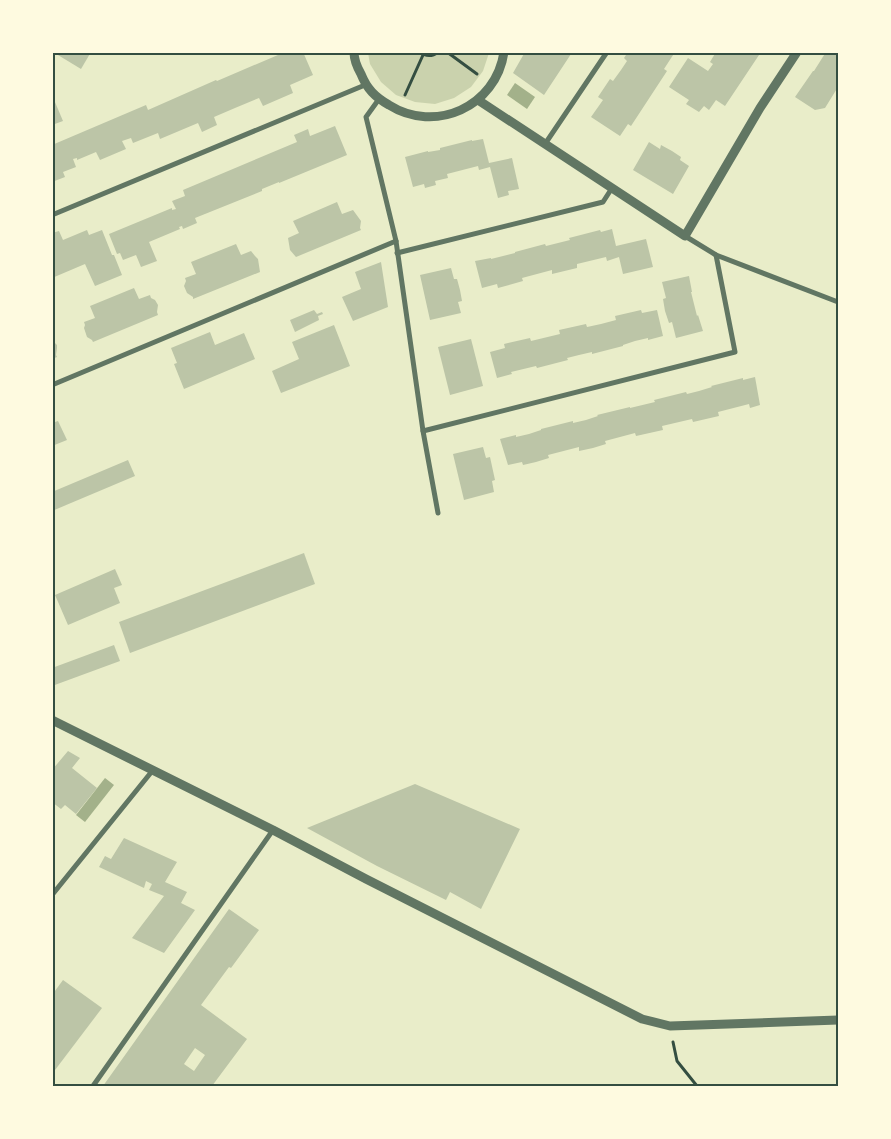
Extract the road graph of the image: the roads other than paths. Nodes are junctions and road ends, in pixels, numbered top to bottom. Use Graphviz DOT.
graph roads {
  1 [pos="354,52"];
  2 [pos="504,52"];
  3 [pos="606,52"];
  4 [pos="797,52"];
  5 [pos="365,85"];
  6 [pos="378,99"];
  7 [pos="478,100"];
  8 [pos="545,144"];
  9 [pos="612,188"];
  10 [pos="52,215"];
  11 [pos="685,236"];
  12 [pos="396,242"];
  13 [pos="397,253"];
  14 [pos="716,255"];
  15 [pos="838,302"];
  16 [pos="52,385"];
  17 [pos="423,431"];
  18 [pos="438,513"];
  19 [pos="52,720"];
  20 [pos="153,770"];
  21 [pos="274,830"];
  22 [pos="52,895"];
  23 [pos="838,1020"];
  24 [pos="93,1086"];
  1 -- 5 [label="street"];
  2 -- 7 [label="street"];
  3 -- 8 [label="street"];
  4 -- 11 [label="street"];
  5 -- 6 [label="street"];
  5 -- 10 [label="street"];
  6 -- 7 [label="street"];
  6 -- 12 [label="street"];
  7 -- 8 [label="street"];
  8 -- 9 [label="street"];
  9 -- 11 [label="street"];
  9 -- 13 [label="street"];
  11 -- 14 [label="street"];
  12 -- 13 [label="street"];
  12 -- 16 [label="street"];
  13 -- 17 [label="street"];
  14 -- 15 [label="street"];
  14 -- 17 [label="street"];
  17 -- 18 [label="street"];
  19 -- 20 [label="street"];
  20 -- 21 [label="street"];
  20 -- 22 [label="street"];
  21 -- 23 [label="street"];
  21 -- 24 [label="street"];
}
